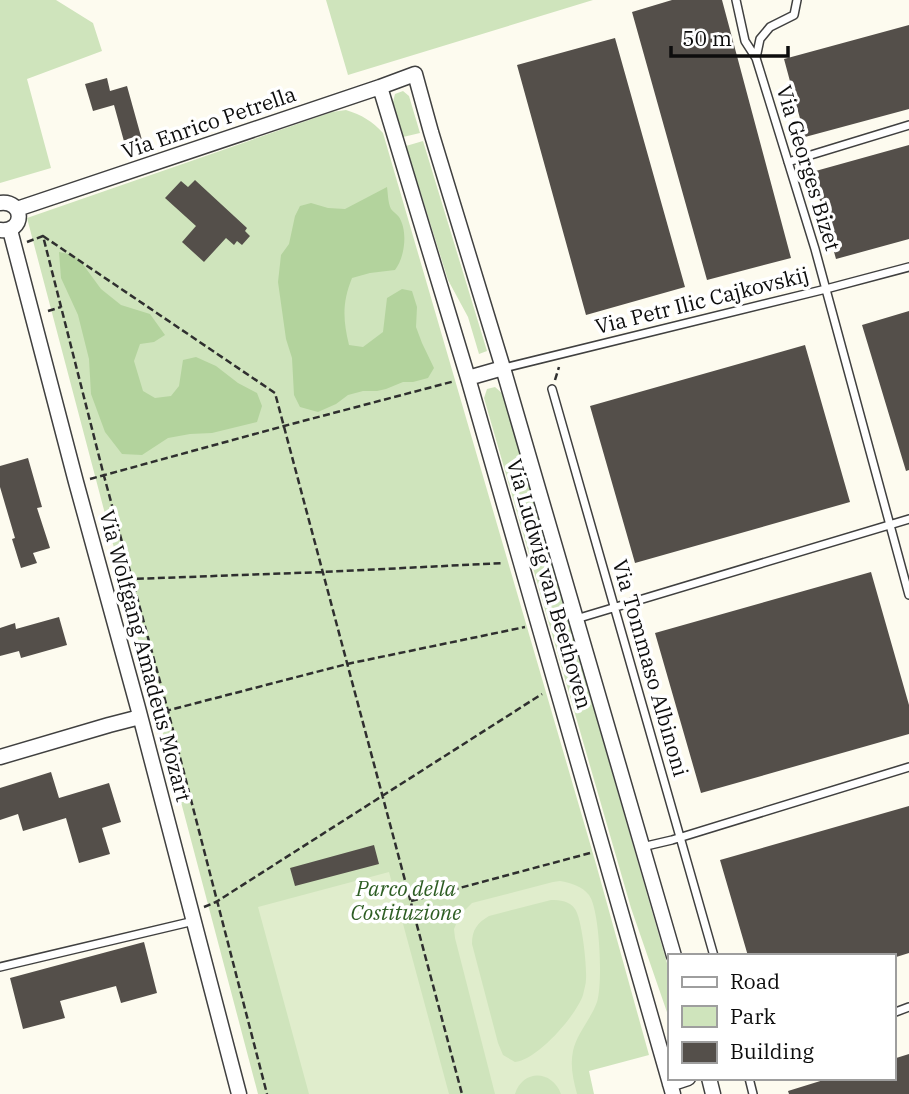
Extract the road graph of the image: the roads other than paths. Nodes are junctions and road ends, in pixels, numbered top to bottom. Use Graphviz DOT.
graph roads {
  1 [pos="736,0"];
  2 [pos="797,0"];
  3 [pos="756,58"];
  4 [pos="415,74"];
  5 [pos="380,88"];
  6 [pos="909,125"];
  7 [pos="788,162"];
  8 [pos="0,203"];
  9 [pos="17,209"];
  10 [pos="5,230"];
  11 [pos="909,267"];
  12 [pos="826,289"];
  13 [pos="503,368"];
  14 [pos="468,378"];
  15 [pos="552,389"];
  16 [pos="909,519"];
  17 [pos="889,525"];
  18 [pos="909,595"];
  19 [pos="614,608"];
  20 [pos="576,619"];
  21 [pos="141,717"];
  22 [pos="0,757"];
  23 [pos="909,767"];
  24 [pos="680,837"];
  25 [pos="642,847"];
  26 [pos="193,916"];
  27 [pos="673,954"];
  28 [pos="713,954"];
  29 [pos="0,967"];
  30 [pos="668,1078"];
  31 [pos="239,1094"];
  1 -- 3 [label="lane, Via Georges Bizet"];
  2 -- 3 [label="lane"];
  3 -- 7 [label="lane, Via Georges Bizet"];
  4 -- 5 [label="street, Via Enrico Petrella"];
  4 -- 13 [label="street, Via Ludwig van Beethoven"];
  5 -- 9 [label="street, Via Enrico Petrella"];
  5 -- 14 [label="street, Via Ludwig van Beethoven"];
  6 -- 7 [label="lane"];
  7 -- 12 [label="lane, Via Georges Bizet"];
  8 -- 9 [label="street"];
  9 -- 10 [label="street"];
  10 -- 21 [label="street, Via Wolfgang Amadeus Mozart"];
  11 -- 12 [label="lane, Via Petr Ilic Cajkovskij"];
  12 -- 13 [label="lane, Via Petr Ilic Cajkovskij"];
  12 -- 17 [label="lane, Via Georges Bizet"];
  13 -- 14 [label="street"];
  13 -- 20 [label="street, Via Ludwig van Beethoven"];
  14 -- 30 [label="street, Via Ludwig van Beethoven"];
  15 -- 19 [label="lane, Via Tommaso Albinoni"];
  16 -- 17 [label="lane"];
  17 -- 18 [label="lane, Via Georges Bizet"];
  17 -- 19 [label="lane"];
  19 -- 20 [label="lane"];
  19 -- 24 [label="lane, Via Tommaso Albinoni"];
  20 -- 25 [label="street, Via Ludwig van Beethoven"];
  21 -- 22 [label="street"];
  21 -- 26 [label="street, Via Wolfgang Amadeus Mozart"];
  23 -- 24 [label="lane"];
  24 -- 25 [label="lane"];
  24 -- 28 [label="lane, Via Tommaso Albinoni"];
  25 -- 27 [label="street, Via Ludwig van Beethoven"];
  26 -- 29 [label="lane"];
  26 -- 31 [label="street, Via Wolfgang Amadeus Mozart"];
}
